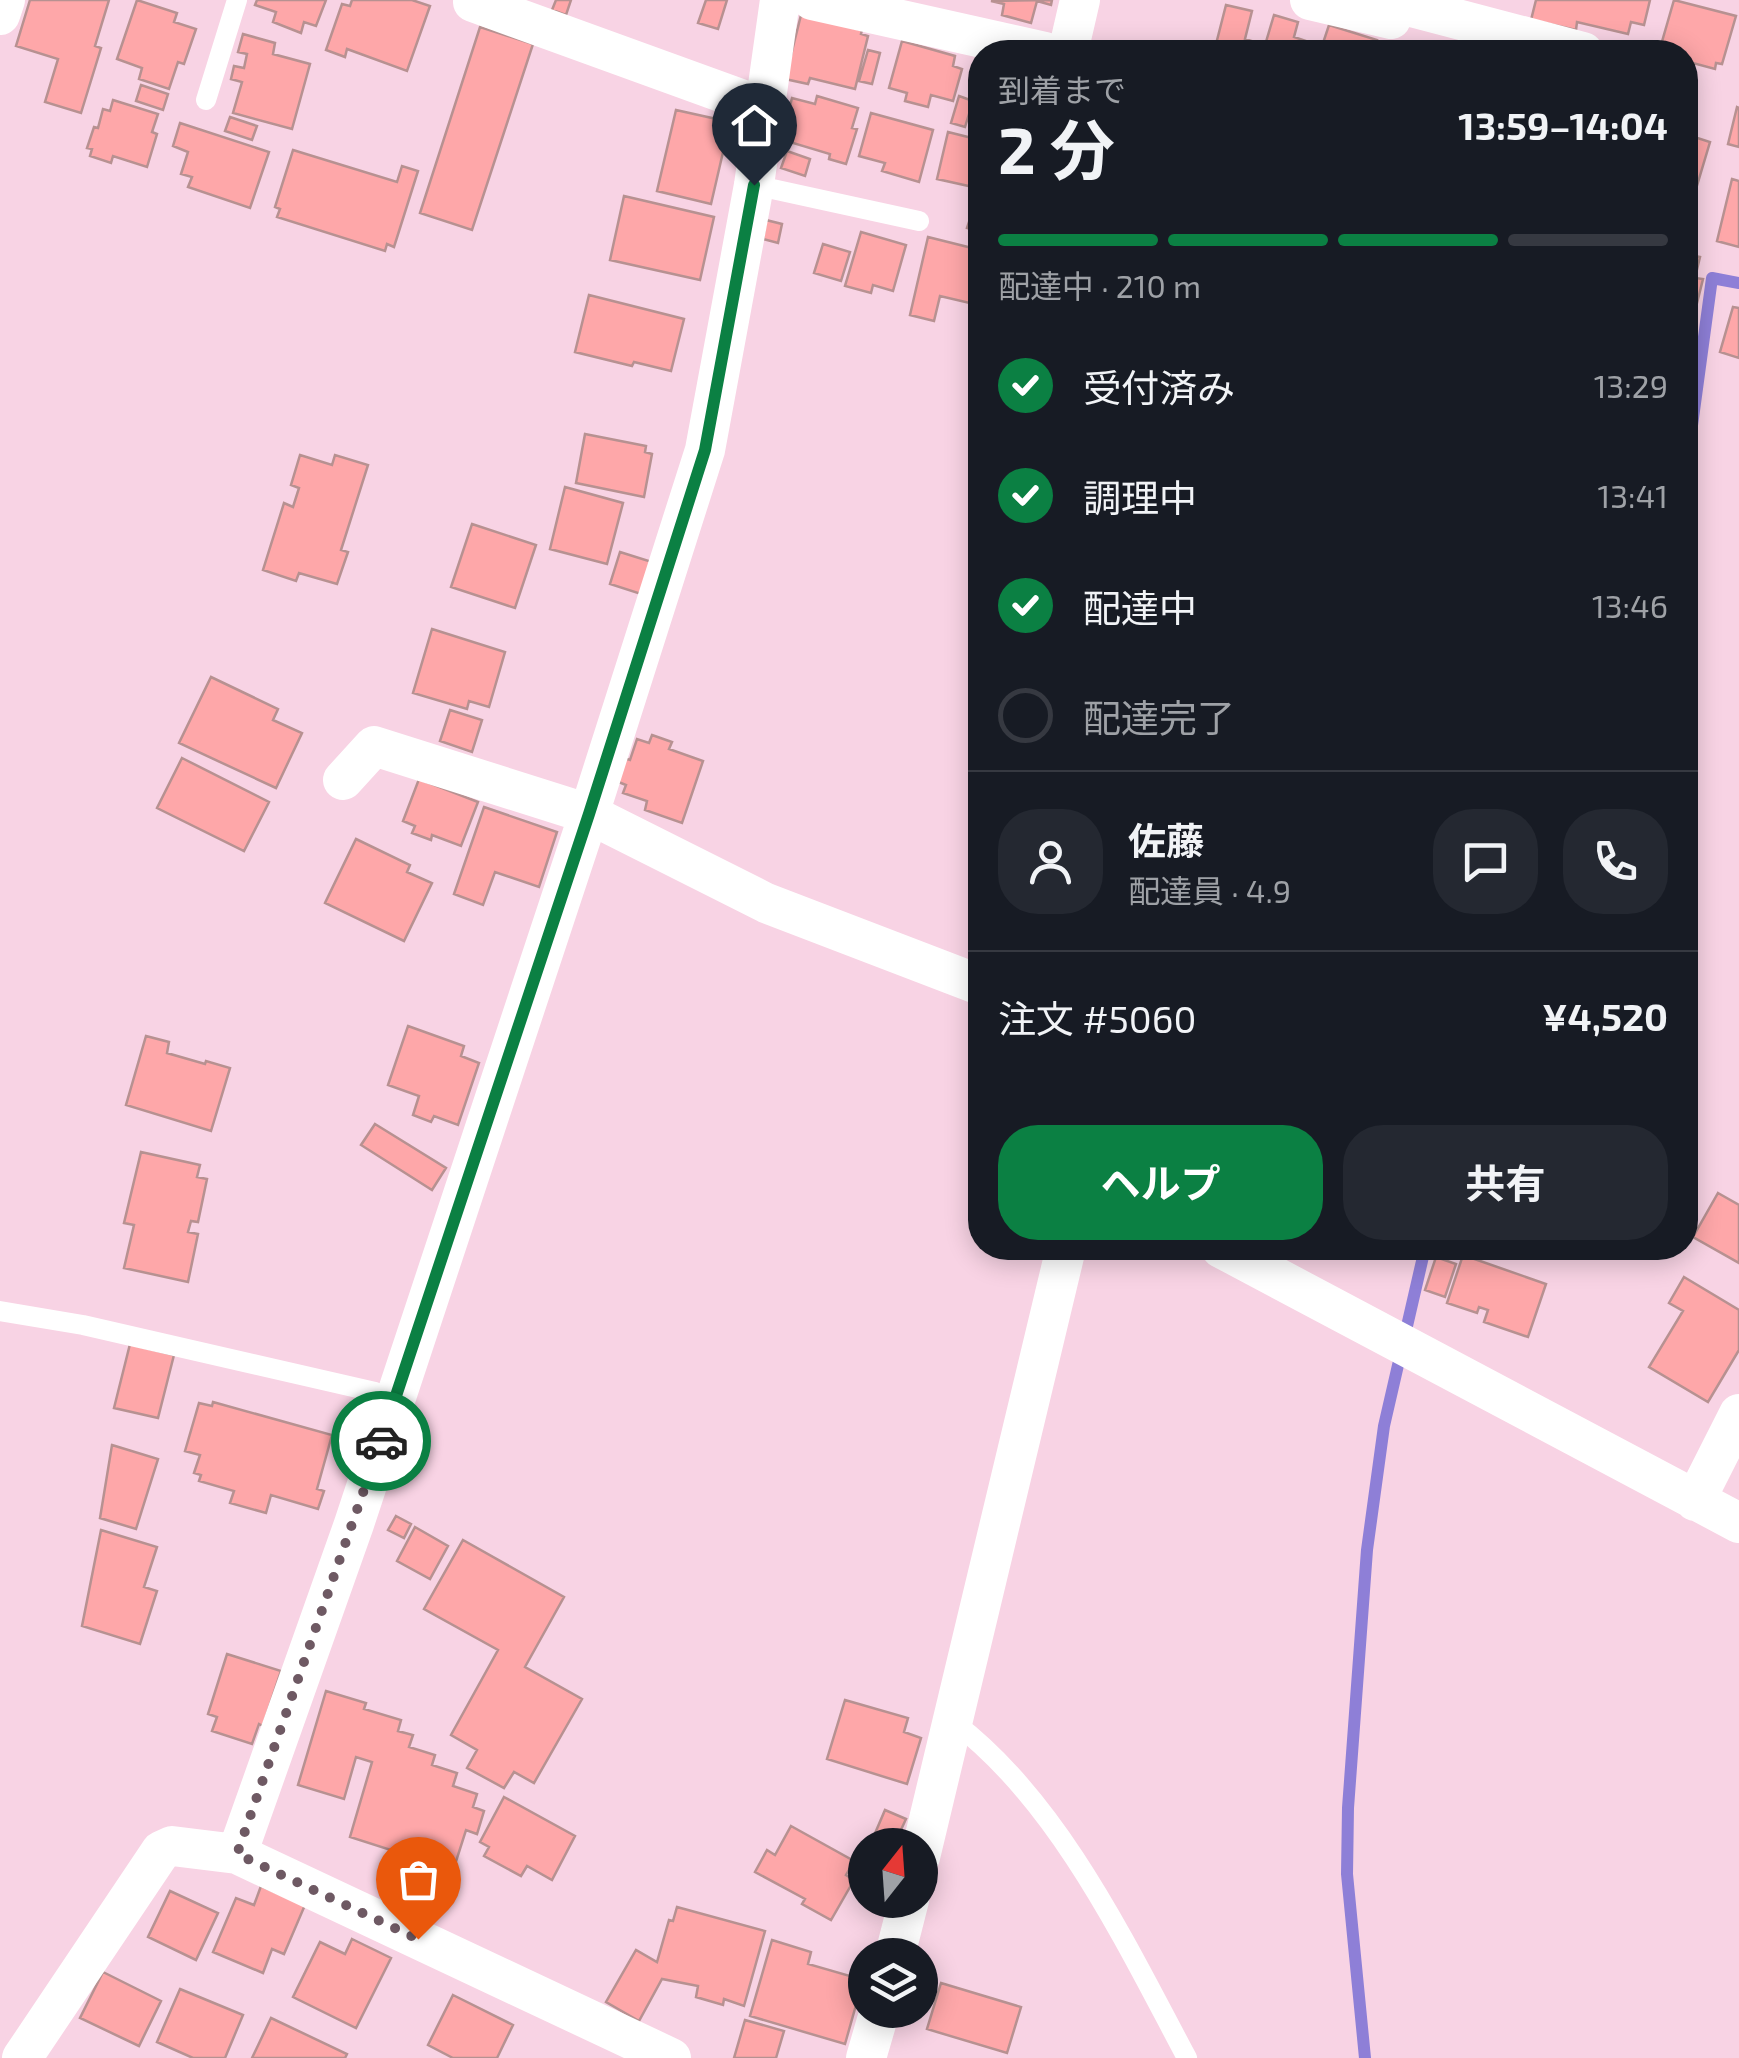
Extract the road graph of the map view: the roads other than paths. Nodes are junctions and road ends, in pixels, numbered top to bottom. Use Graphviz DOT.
graph roads {
  1 [pos="6,0"];
  2 [pos="236,0"];
  3 [pos="780,0"];
  4 [pos="812,0"];
  5 [pos="1080,0"];
  6 [pos="1310,0"];
  7 [pos="471,1"];
  8 [pos="0,15"];
  9 [pos="1394,18"];
  10 [pos="991,40"];
  11 [pos="1071,40"];
  12 [pos="1516,40"];
  13 [pos="206,100"];
  14 [pos="765,108"];
  15 [pos="754,185"];
  16 [pos="920,221"];
  17 [pos="343,780"];
  18 [pos="589,814"];
  19 [pos="968,980"];
  20 [pos="1063,1260"];
  21 [pos="1243,1260"];
  22 [pos="0,1311"];
  23 [pos="395,1400"];
  24 [pos="1739,1414"];
  25 [pos="1695,1501"];
  26 [pos="1739,1523"];
  27 [pos="954,1722"];
  28 [pos="927,1828"];
  29 [pos="237,1854"];
  30 [pos="875,2028"];
  31 [pos="33,2055"];
  32 [pos="671,2058"];
  33 [pos="866,2058"];
  34 [pos="1186,2058"];
  1 -- 8 [label="street"];
  2 -- 13 [label="lane"];
  3 -- 14 [label="street"];
  4 -- 10 [label="street"];
  5 -- 11 [label="street"];
  6 -- 9 [label="street"];
  7 -- 14 [label="street"];
  9 -- 12 [label="street"];
  14 -- 15 [label="street"];
  15 -- 16 [label="lane"];
  15 -- 18 [label="street"];
  17 -- 18 [label="street"];
  18 -- 19 [label="street"];
  18 -- 23 [label="street"];
  20 -- 27 [label="street"];
  21 -- 25 [label="street"];
  22 -- 23 [label="lane"];
  23 -- 29 [label="street"];
  24 -- 25 [label="street"];
  25 -- 26 [label="street"];
  27 -- 28 [label="street"];
  27 -- 34 [label="lane"];
  29 -- 31 [label="street"];
  29 -- 32 [label="street"];
  30 -- 33 [label="street"];
}
